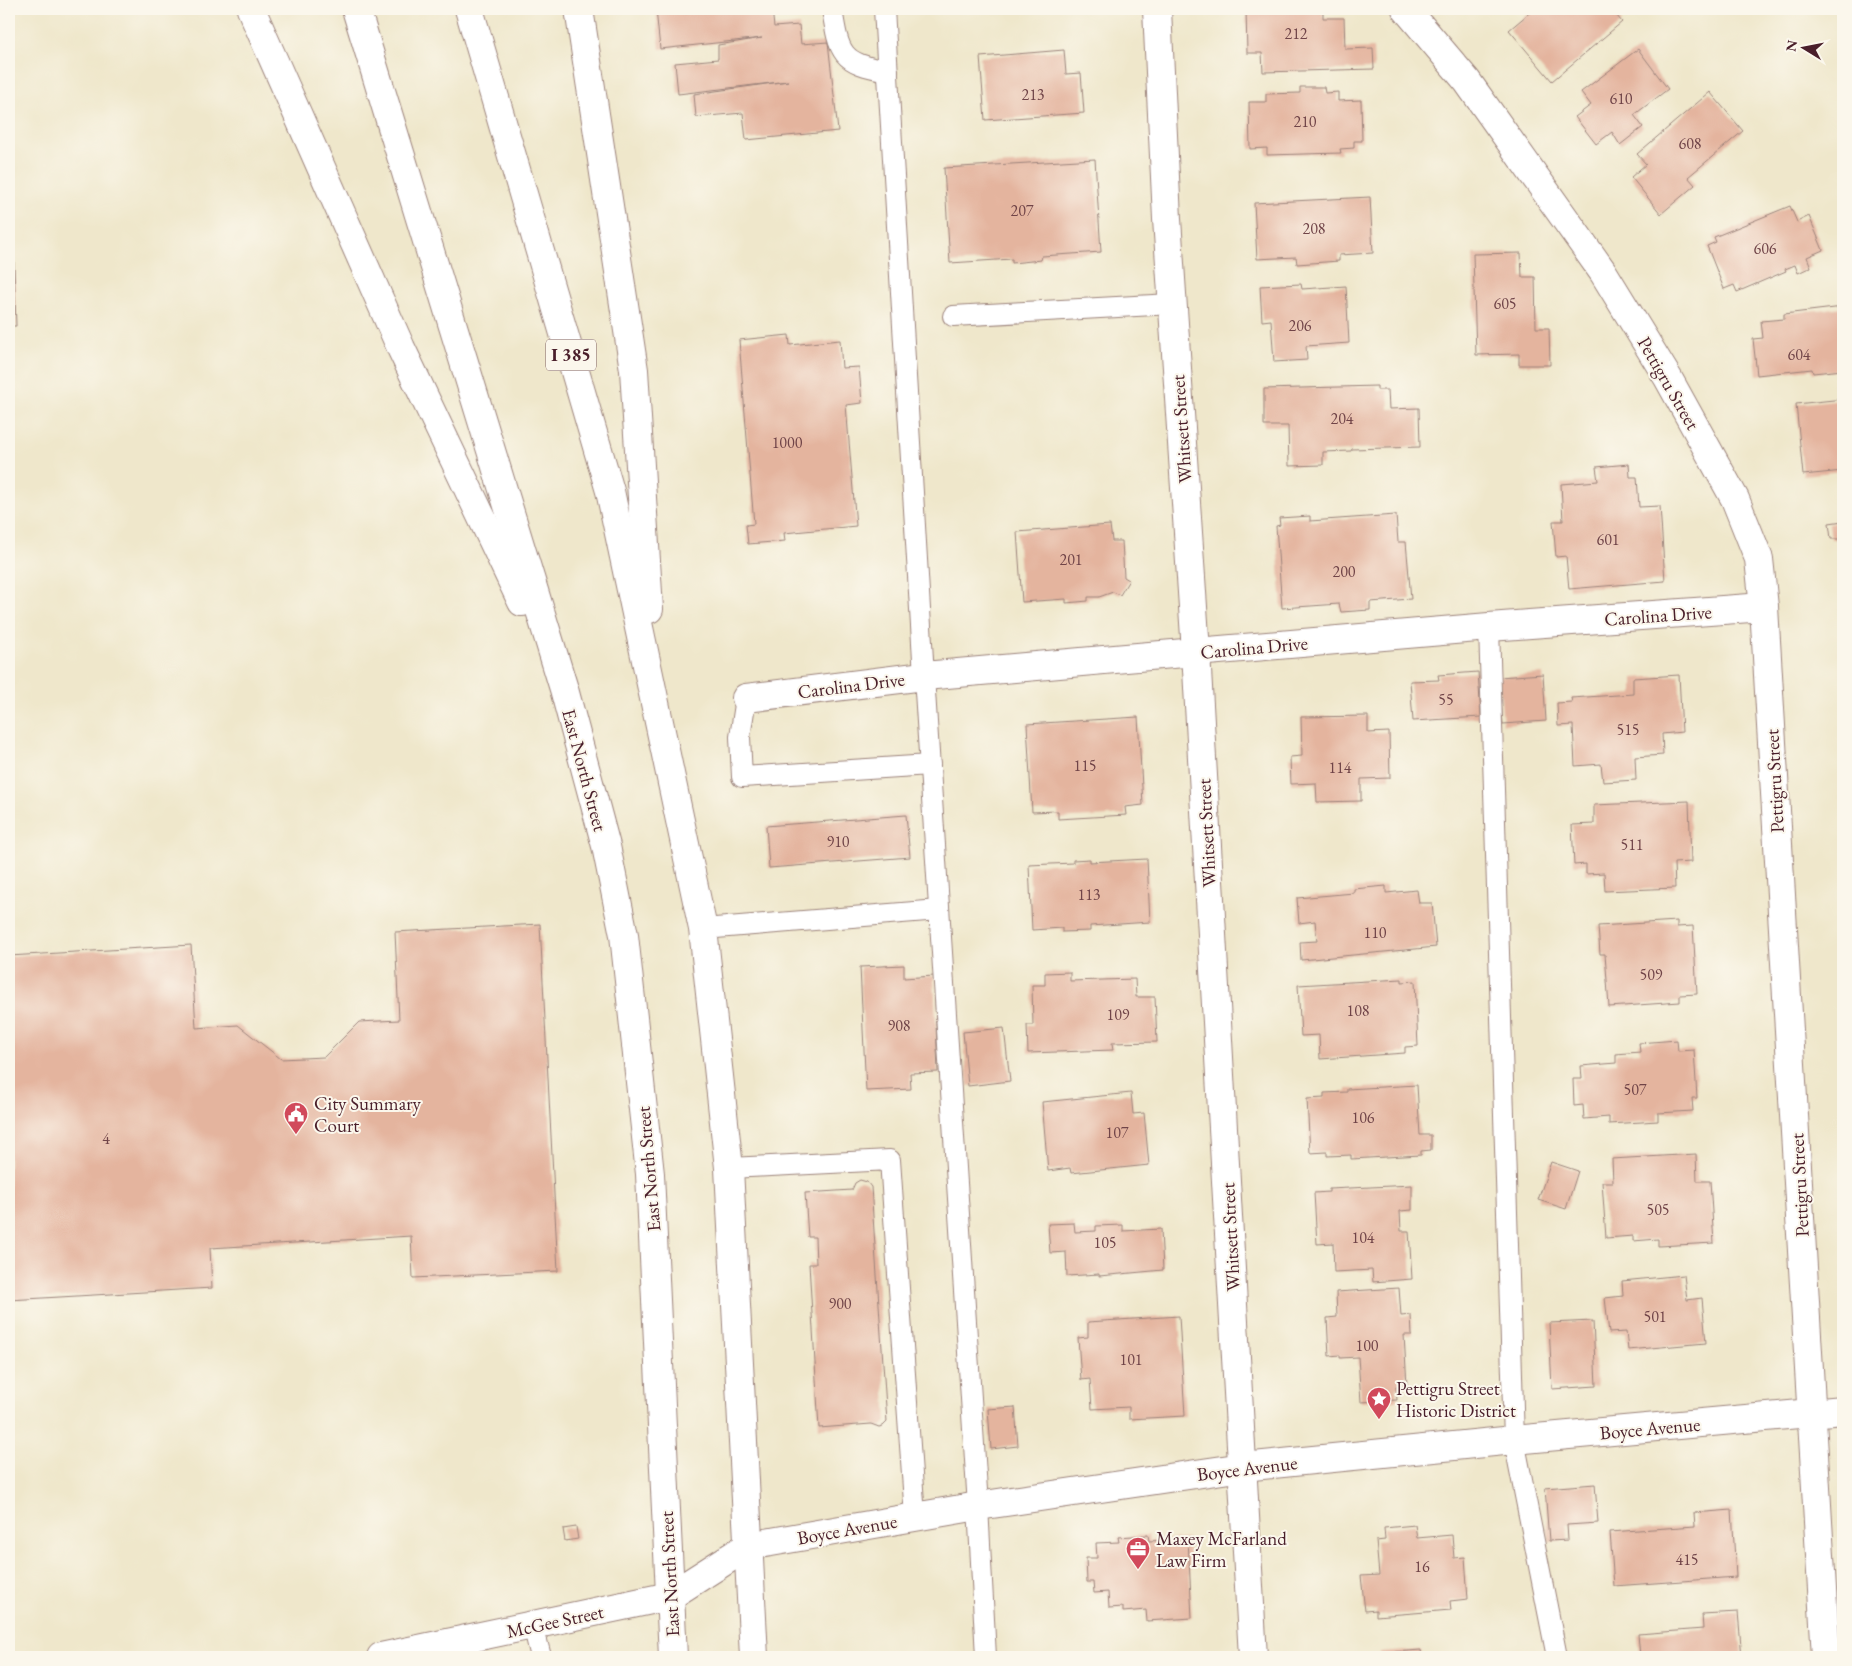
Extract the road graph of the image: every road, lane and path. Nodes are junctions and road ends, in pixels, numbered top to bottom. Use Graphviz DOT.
graph roads {
  1 [pos="251,9"];
  2 [pos="356,9"];
  3 [pos="469,9"];
  4 [pos="579,9"];
  5 [pos="832,9"];
  6 [pos="884,9"];
  7 [pos="1157,9"];
  8 [pos="1406,9"];
  9 [pos="888,72"];
  10 [pos="1172,304"];
  11 [pos="953,316"];
  12 [pos="1764,607"];
  13 [pos="1489,627"];
  14 [pos="1196,652"];
  15 [pos="924,676"];
  16 [pos="564,689"];
  17 [pos="746,698"];
  18 [pos="655,705"];
  19 [pos="930,764"];
  20 [pos="939,910"];
  21 [pos="703,929"];
  22 [pos="729,1168"];
  23 [pos="1843,1410"];
  24 [pos="1813,1413"];
  25 [pos="1514,1440"];
  26 [pos="1242,1467"];
  27 [pos="978,1506"];
  28 [pos="915,1517"];
  29 [pos="748,1546"];
  30 [pos="670,1596"];
  31 [pos="533,1625"];
  32 [pos="381,1657"];
  33 [pos="541,1657"];
  34 [pos="673,1657"];
  35 [pos="754,1657"];
  36 [pos="986,1657"];
  37 [pos="1253,1657"];
  38 [pos="1557,1657"];
  39 [pos="1826,1657"];
  1 -- 16 [label="main road"];
  2 -- 16 [label="main road"];
  3 -- 18 [label="main road, I 385"];
  4 -- 18 [label="main road"];
  5 -- 9 [label="lane"];
  6 -- 9 [label="lane"];
  7 -- 10 [label="main road, Whitsett Street"];
  8 -- 12 [label="main road, Pettigru Street"];
  9 -- 15 [label="lane"];
  10 -- 11 [label="lane"];
  10 -- 14 [label="main road, Whitsett Street"];
  12 -- 13 [label="main road, Carolina Drive"];
  12 -- 24 [label="main road, Pettigru Street"];
  13 -- 14 [label="main road, Carolina Drive"];
  13 -- 25 [label="lane"];
  14 -- 15 [label="main road, Carolina Drive"];
  14 -- 26 [label="main road, Whitsett Street"];
  15 -- 17 [label="main road, Carolina Drive"];
  15 -- 19 [label="lane"];
  16 -- 30 [label="main road, East North Street"];
  17 -- 19 [label="lane"];
  18 -- 21 [label="main road"];
  19 -- 20 [label="lane"];
  20 -- 21 [label="lane"];
  20 -- 27 [label="lane"];
  21 -- 22 [label="main road"];
  22 -- 28 [label="lane"];
  22 -- 29 [label="main road"];
  23 -- 24 [label="main road, Boyce Avenue"];
  24 -- 25 [label="main road, Boyce Avenue"];
  24 -- 39 [label="main road, Pettigru Street"];
  25 -- 26 [label="main road, Boyce Avenue"];
  25 -- 38 [label="lane"];
  26 -- 27 [label="main road, Boyce Avenue"];
  26 -- 37 [label="main road, Whitsett Street"];
  27 -- 28 [label="main road, Boyce Avenue"];
  27 -- 36 [label="lane"];
  28 -- 29 [label="main road, Boyce Avenue"];
  29 -- 30 [label="main road, Boyce Avenue"];
  29 -- 35 [label="main road"];
  30 -- 31 [label="main road, McGee Street"];
  30 -- 34 [label="main road, East North Street"];
  31 -- 32 [label="main road, McGee Street"];
  31 -- 33 [label="lane"];
}
